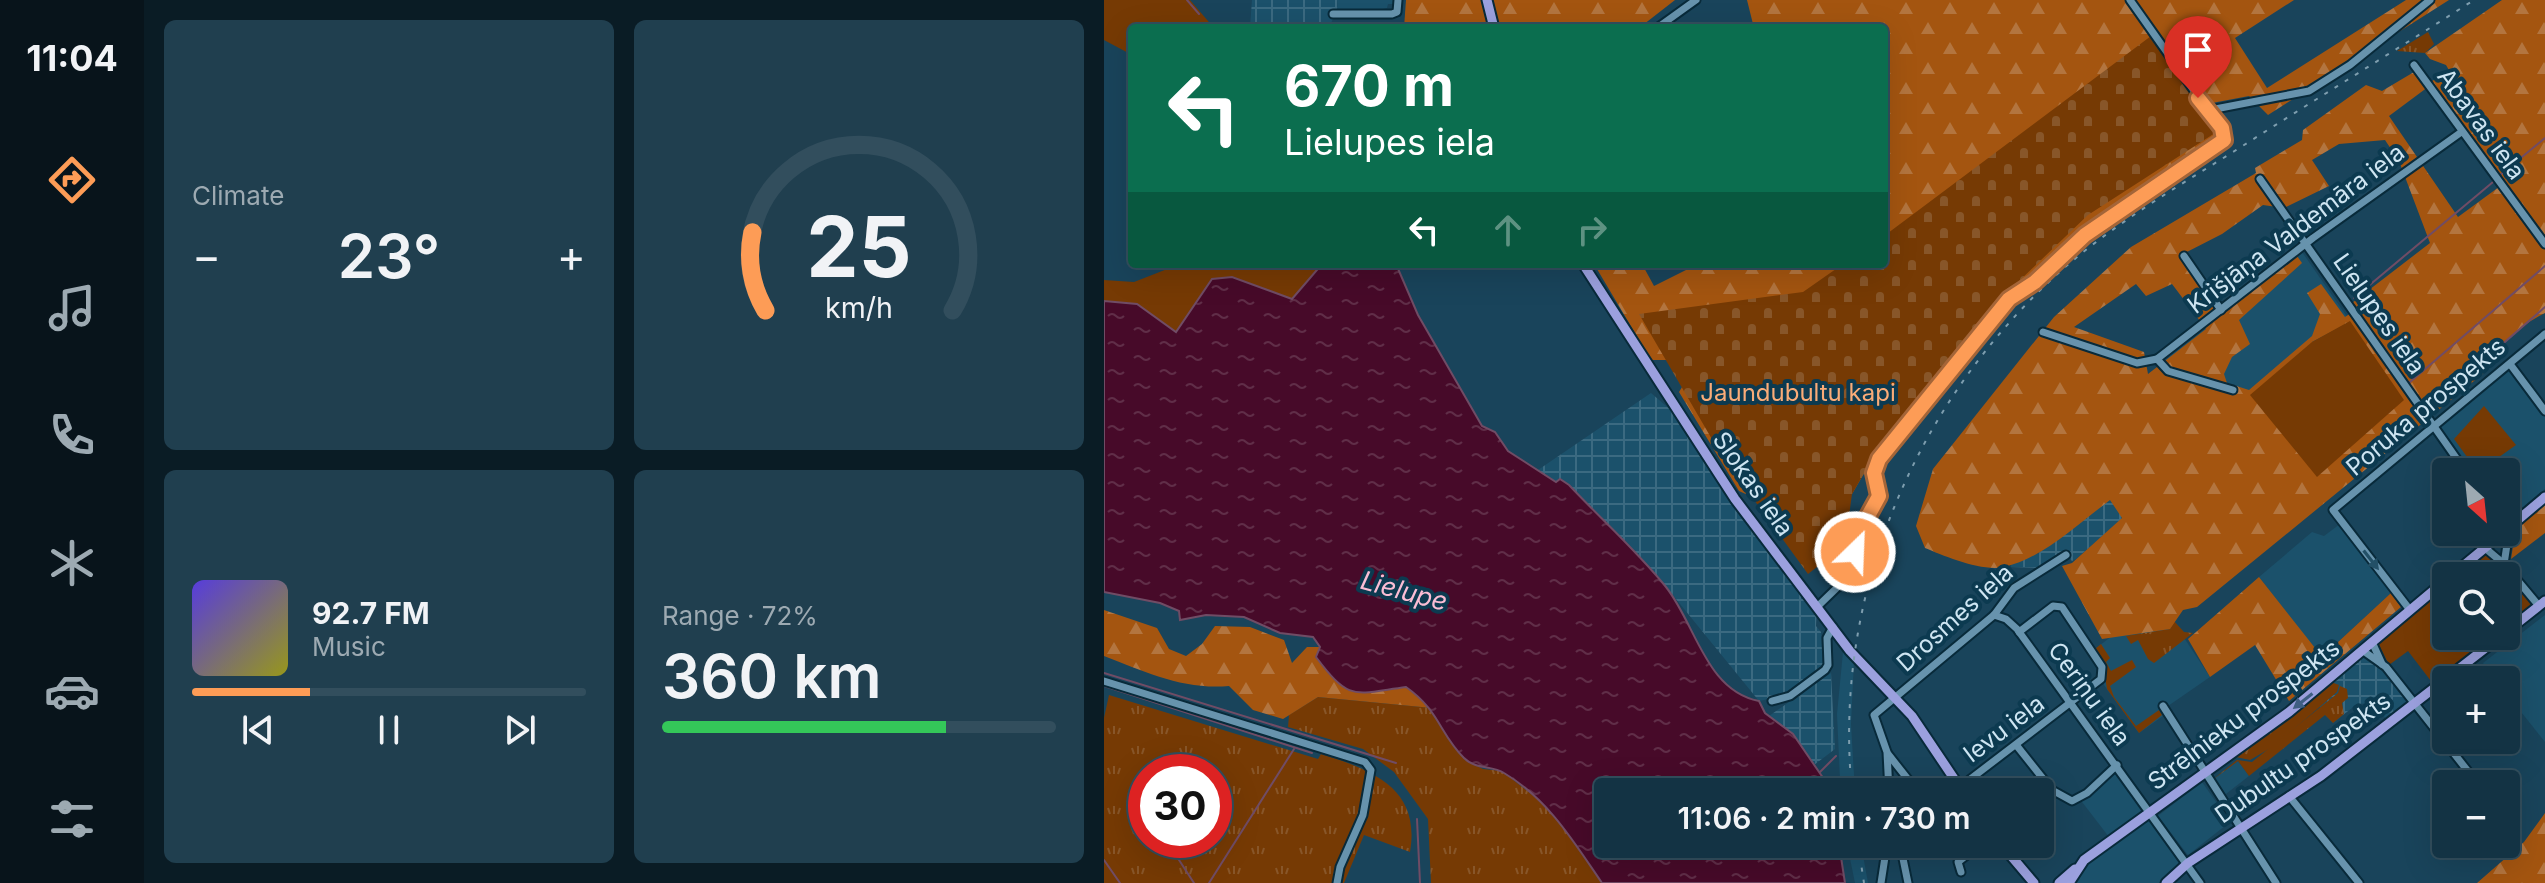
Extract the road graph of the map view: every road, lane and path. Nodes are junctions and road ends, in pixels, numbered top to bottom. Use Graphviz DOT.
graph roads {
  1 [pos="1398,0"];
  2 [pos="1487,0"];
  3 [pos="1696,0"];
  4 [pos="2130,0"];
  5 [pos="2430,0"];
  6 [pos="1333,14"];
  7 [pos="1493,24"];
  8 [pos="1663,24"];
  9 [pos="2414,65"];
  10 [pos="2210,110"];
  11 [pos="2460,133"];
  12 [pos="2260,179"];
  13 [pos="2305,244"];
  14 [pos="2545,244"];
  15 [pos="2184,256"];
  16 [pos="1586,268"];
  17 [pos="2221,310"];
  18 [pos="2043,332"];
  19 [pos="2545,334"];
  20 [pos="2157,359"];
  21 [pos="2510,364"];
  22 [pos="2233,390"];
  23 [pos="2545,411"];
  24 [pos="2434,427"];
  25 [pos="2456,458"];
  26 [pos="2545,497"];
  27 [pos="2520,518"];
  28 [pos="2487,546"];
  29 [pos="2485,548"];
  30 [pos="2066,555"];
  31 [pos="2468,562"];
  32 [pos="2502,562"];
  33 [pos="2520,581"];
  34 [pos="2432,591"];
  35 [pos="2542,604"];
  36 [pos="1817,607"];
  37 [pos="2410,610"];
  38 [pos="1994,615"];
  39 [pos="2520,621"];
  40 [pos="1833,627"];
  41 [pos="2019,632"];
  42 [pos="2372,642"];
  43 [pos="2362,650"];
  44 [pos="2483,650"];
  45 [pos="2382,664"];
  46 [pos="1104,681"];
  47 [pos="1896,698"];
  48 [pos="1772,701"];
  49 [pos="2415,703"];
  50 [pos="2072,704"];
  51 [pos="2163,706"];
  52 [pos="2017,746"];
  53 [pos="1887,752"];
  54 [pos="2117,765"];
  55 [pos="2467,770"];
  56 [pos="2204,773"];
  57 [pos="1888,778"];
  58 [pos="1907,778"];
  59 [pos="1954,778"];
  60 [pos="1977,778"];
  61 [pos="2289,796"];
  62 [pos="2150,811"];
  63 [pos="2239,829"];
  64 [pos="1885,858"];
  65 [pos="1903,858"];
  66 [pos="1963,858"];
  67 [pos="2013,858"];
  68 [pos="2188,863"];
  69 [pos="2077,867"];
  70 [pos="1961,872"];
  71 [pos="1337,883"];
  72 [pos="1881,883"];
  73 [pos="1908,883"];
  74 [pos="2034,883"];
  75 [pos="2059,883"];
  76 [pos="2069,883"];
  77 [pos="2166,883"];
  78 [pos="2200,883"];
  79 [pos="2276,883"];
  80 [pos="2359,883"];
  1 -- 6 [label="street"];
  2 -- 7 [label="main road"];
  3 -- 8 [label="street"];
  4 -- 10 [label="street"];
  5 -- 10 [label="street"];
  9 -- 11 [label="street, Abavas iela"];
  10 -- 36 [label="street"];
  11 -- 13 [label="street, Krišjāņa Valdemāra iela"];
  11 -- 14 [label="street, Abavas iela"];
  12 -- 13 [label="street, Lielupes iela"];
  13 -- 17 [label="street, Krišjāņa Valdemāra iela"];
  13 -- 24 [label="street, Lielupes iela"];
  15 -- 17 [label="street"];
  16 -- 36 [label="main road, Slokas iela"];
  17 -- 20 [label="street, Krišjāņa Valdemāra iela"];
  18 -- 20 [label="street"];
  19 -- 21 [label="street, Poruka prospekts"];
  20 -- 22 [label="street"];
  21 -- 23 [label="street"];
  21 -- 24 [label="street, Poruka prospekts"];
  24 -- 25 [label="street, Lielupes iela"];
  24 -- 37 [label="street, Poruka prospekts, one-way"];
  26 -- 27 [label="main road, Strēlnieku prospekts"];
  28 -- 29 [label="main road, Strēlnieku prospekts"];
  29 -- 31 [label="main road, Strēlnieku prospekts"];
  29 -- 32 [label="street"];
  30 -- 38 [label="street, Drosmes iela"];
  33 -- 35 [label="street"];
  34 -- 37 [label="main road, Strēlnieku prospekts"];
  35 -- 39 [label="main road"];
  36 -- 40 [label="main road, Slokas iela"];
  37 -- 42 [label="main road, Strēlnieku prospekts"];
  38 -- 41 [label="street, Ceriņu iela"];
  38 -- 47 [label="street, Drosmes iela"];
  40 -- 47 [label="main road, Slokas iela"];
  40 -- 48 [label="street"];
  41 -- 50 [label="street, Ceriņu iela"];
  41 -- 50 [label="street, Ievu iela"];
  42 -- 43 [label="main road, Strēlnieku prospekts"];
  42 -- 45 [label="street"];
  43 -- 45 [label="street"];
  43 -- 56 [label="main road, Strēlnieku prospekts, one-way"];
  44 -- 49 [label="main road, Dubultu prospekts"];
  45 -- 49 [label="street"];
  46 -- 71 [label="street"];
  47 -- 53 [label="street, Drosmes iela"];
  47 -- 59 [label="main road, Slokas iela"];
  49 -- 55 [label="street"];
  49 -- 61 [label="main road, Dubultu prospekts"];
  50 -- 52 [label="street, Ievu iela"];
  50 -- 54 [label="street, Ceriņu iela"];
  51 -- 56 [label="street"];
  52 -- 54 [label="street"];
  52 -- 60 [label="street, Ievu iela"];
  53 -- 57 [label="street"];
  53 -- 58 [label="street"];
  54 -- 62 [label="street, Ceriņu iela"];
  56 -- 62 [label="main road, Strēlnieku prospekts"];
  56 -- 63 [label="street"];
  61 -- 63 [label="main road, Dubultu prospekts"];
  61 -- 80 [label="street"];
  62 -- 68 [label="street, Ceriņu iela"];
  62 -- 69 [label="main road, Strēlnieku prospekts"];
  63 -- 68 [label="main road, Dubultu prospekts"];
  63 -- 79 [label="street"];
  64 -- 72 [label="street"];
  65 -- 73 [label="street"];
  66 -- 70 [label="street"];
  67 -- 74 [label="main road"];
  68 -- 77 [label="main road, Dubultu prospekts"];
  68 -- 78 [label="street, Ceriņu iela"];
  69 -- 75 [label="main road"];
  69 -- 76 [label="main road, Strēlnieku prospekts"];
}
